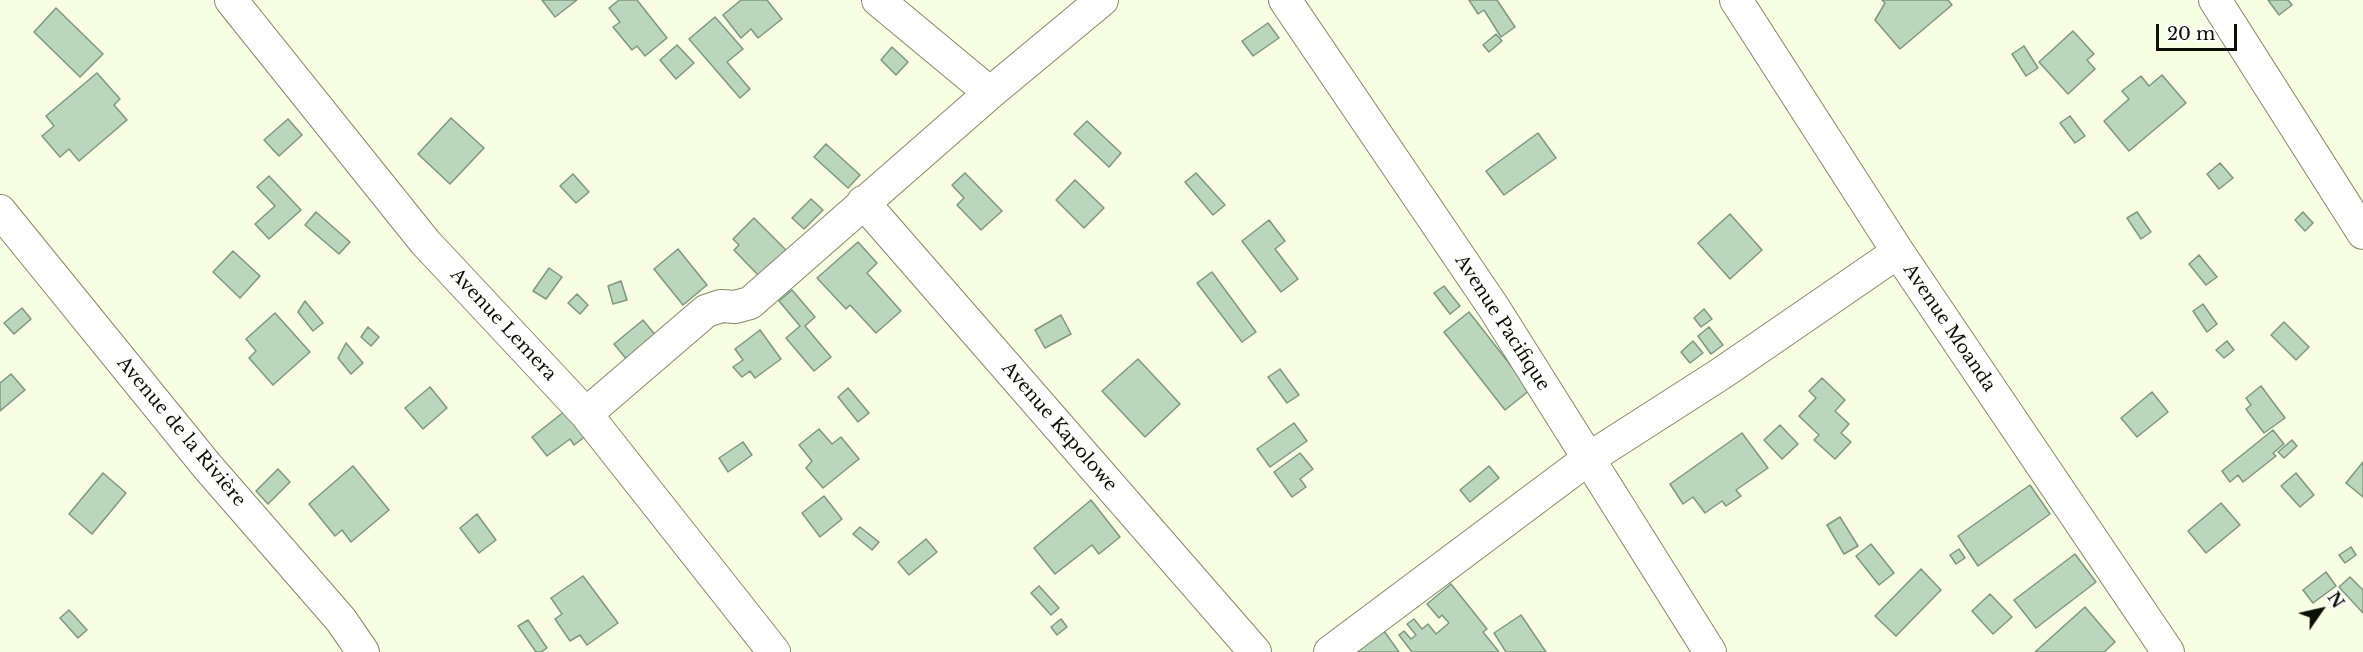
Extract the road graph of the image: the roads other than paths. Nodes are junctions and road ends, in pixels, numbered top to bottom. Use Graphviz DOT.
graph roads {
  1 [pos="231,0"];
  2 [pos="878,0"];
  3 [pos="1102,0"];
  4 [pos="1286,0"];
  5 [pos="1736,0"];
  6 [pos="2215,0"];
  7 [pos="990,93"];
  8 [pos="863,202"];
  9 [pos="0,211"];
  10 [pos="2363,233"];
  11 [pos="1898,252"];
  12 [pos="586,414"];
  13 [pos="1588,459"];
  14 [pos="363,652"];
  15 [pos="774,652"];
  16 [pos="1255,652"];
  17 [pos="1330,652"];
  18 [pos="1710,652"];
  19 [pos="2168,652"];
  1 -- 12 [label="street, Avenue Lemera"];
  2 -- 7 [label="street"];
  3 -- 7 [label="street"];
  4 -- 13 [label="street, Avenue Pacifique"];
  5 -- 11 [label="street, Avenue Moanda"];
  6 -- 10 [label="street"];
  7 -- 8 [label="street"];
  8 -- 12 [label="street"];
  8 -- 16 [label="street, Avenue Kapolowe"];
  9 -- 14 [label="street, Avenue de la Rivière"];
  11 -- 13 [label="street"];
  11 -- 19 [label="street, Avenue Moanda"];
  12 -- 15 [label="street, Avenue Lemera"];
  13 -- 17 [label="street"];
  13 -- 18 [label="street, Avenue Pacifique"];
}
